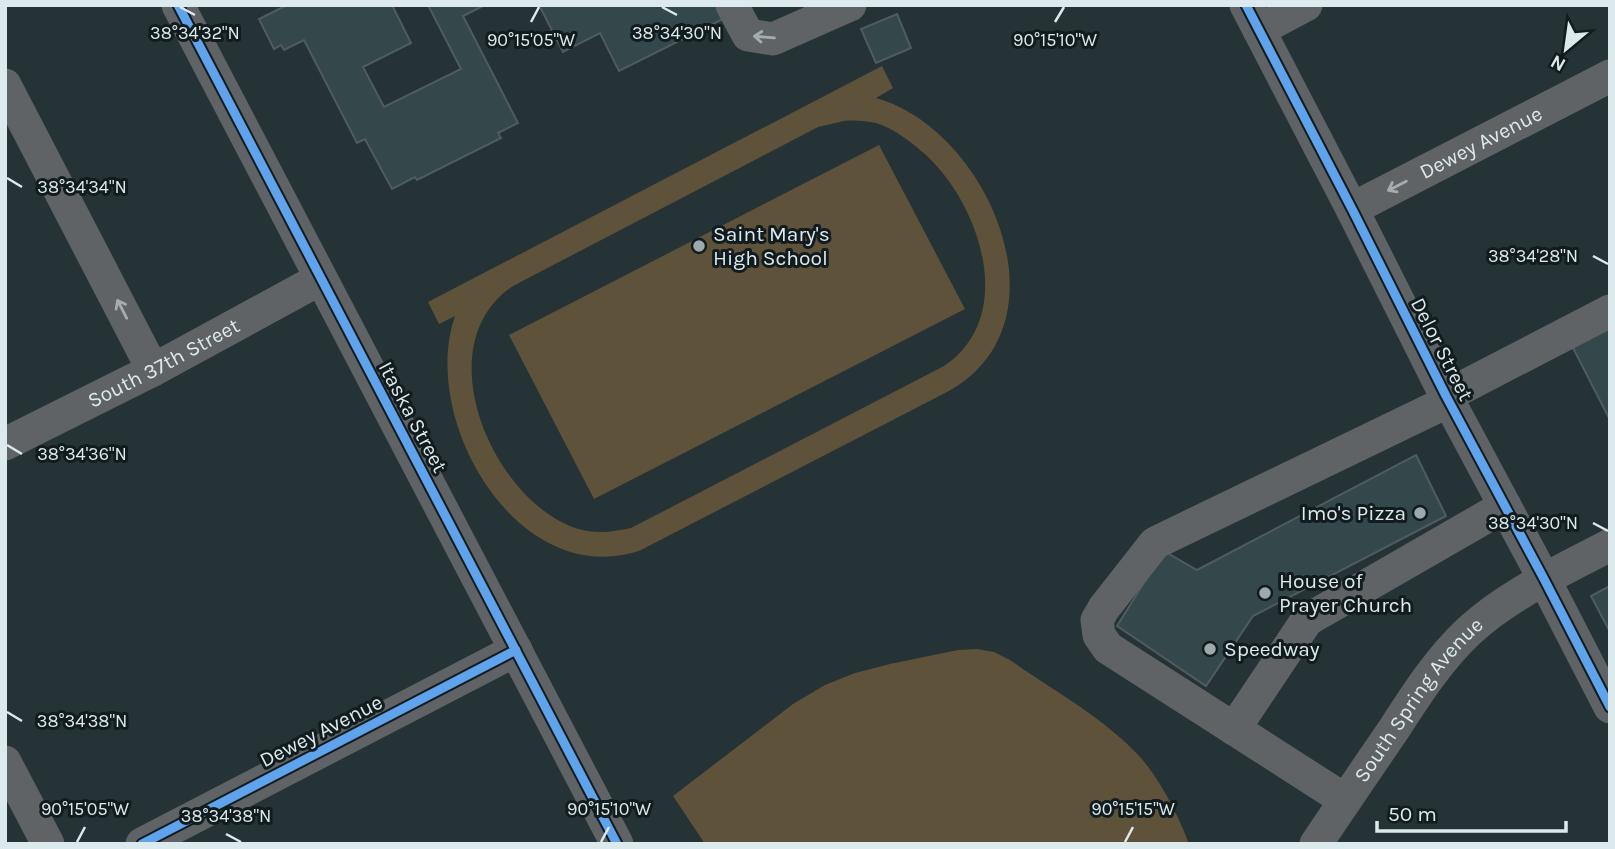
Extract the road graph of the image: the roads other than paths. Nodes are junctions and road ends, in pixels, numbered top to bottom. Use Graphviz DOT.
graph roads {
  1 [pos="178,5"];
  2 [pos="732,5"];
  3 [pos="850,5"];
  4 [pos="1306,5"];
  5 [pos="806,14"];
  6 [pos="1253,18"];
  7 [pos="1610,76"];
  8 [pos="5,85"];
  9 [pos="1352,209"];
  10 [pos="320,279"];
  11 [pos="1610,311"];
  12 [pos="153,370"];
  13 [pos="1447,399"];
  14 [pos="5,444"];
  15 [pos="1505,506"];
  16 [pos="1610,545"];
  17 [pos="1544,579"];
  18 [pos="516,650"];
  19 [pos="1610,707"];
  20 [pos="1234,729"];
  21 [pos="5,762"];
  22 [pos="1345,800"];
  23 [pos="48,844"];
  24 [pos="142,844"];
  25 [pos="617,844"];
  26 [pos="1316,844"];
  1 -- 10 [label="street, Itaska Street"];
  5 -- 2 [label="street, one-way"];
  3 -- 5 [label="street"];
  4 -- 6 [label="street"];
  6 -- 9 [label="street, Delor Street"];
  7 -- 9 [label="street, Dewey Avenue, one-way"];
  12 -- 8 [label="street, one-way"];
  9 -- 13 [label="street, Delor Street"];
  10 -- 12 [label="street, South 37th Street"];
  10 -- 18 [label="street, Itaska Street"];
  11 -- 13 [label="street"];
  12 -- 14 [label="street, South 37th Street"];
  13 -- 15 [label="street, Delor Street"];
  13 -- 20 [label="street"];
  15 -- 17 [label="street, Delor Street"];
  15 -- 20 [label="street"];
  16 -- 17 [label="street, South Spring Avenue"];
  17 -- 19 [label="street, Delor Street"];
  17 -- 22 [label="street, South Spring Avenue"];
  18 -- 24 [label="street, Dewey Avenue"];
  18 -- 25 [label="street, Itaska Street"];
  20 -- 22 [label="street"];
  21 -- 23 [label="street"];
  22 -- 26 [label="street, South Spring Avenue"];
}
